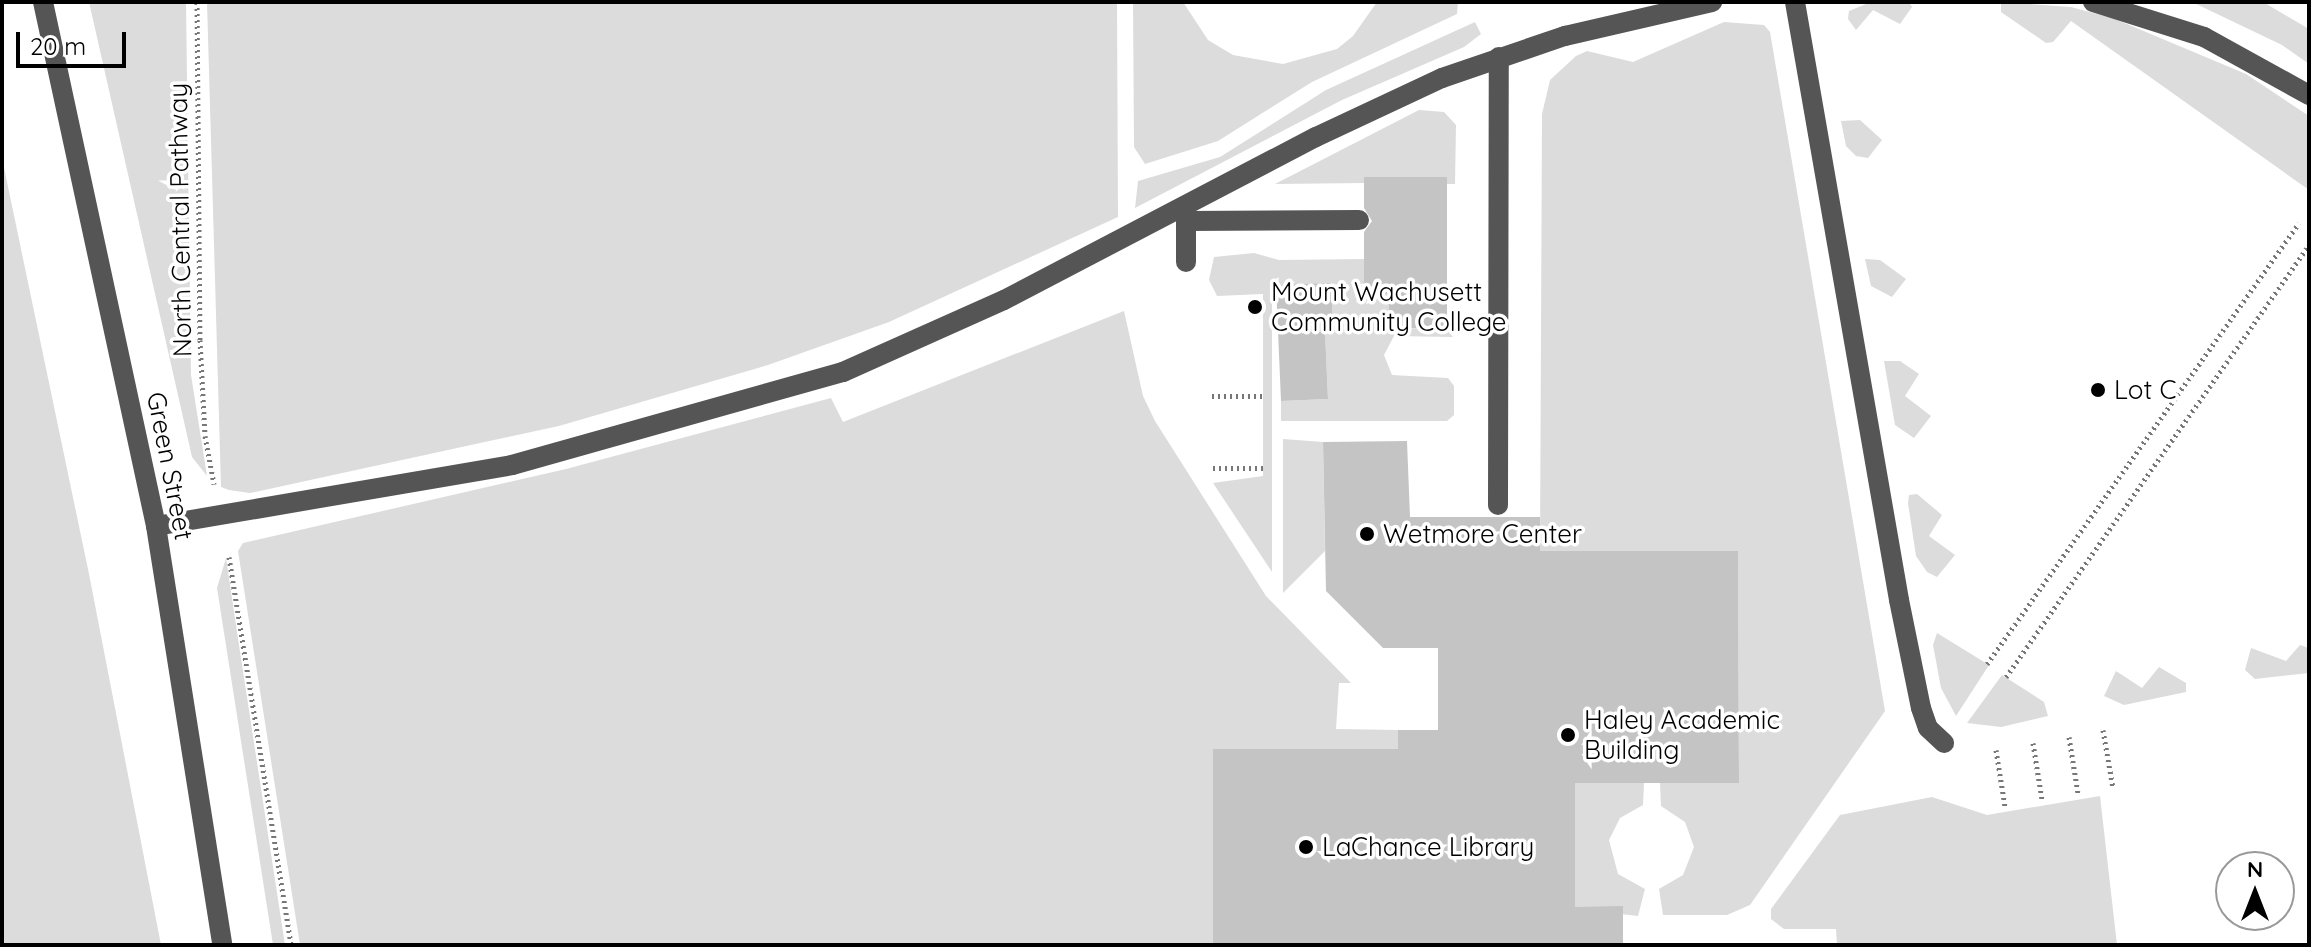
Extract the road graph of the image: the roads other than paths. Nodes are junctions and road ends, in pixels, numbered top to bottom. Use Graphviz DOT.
graph roads {
  1 [pos="43,2"];
  2 [pos="1712,2"];
  3 [pos="1795,2"];
  4 [pos="2093,2"];
  5 [pos="1499,57"];
  6 [pos="2309,95"];
  7 [pos="1186,213"];
  8 [pos="1359,220"];
  9 [pos="1186,262"];
  10 [pos="1498,505"];
  11 [pos="156,526"];
  12 [pos="1944,743"];
  13 [pos="222,945"];
  1 -- 11 [label="street, Green Street"];
  2 -- 5 [label="street"];
  3 -- 12 [label="street"];
  4 -- 6 [label="street"];
  5 -- 7 [label="street"];
  5 -- 10 [label="street"];
  7 -- 8 [label="street"];
  7 -- 9 [label="street"];
  7 -- 11 [label="street"];
  11 -- 13 [label="street, Green Street"];
}
